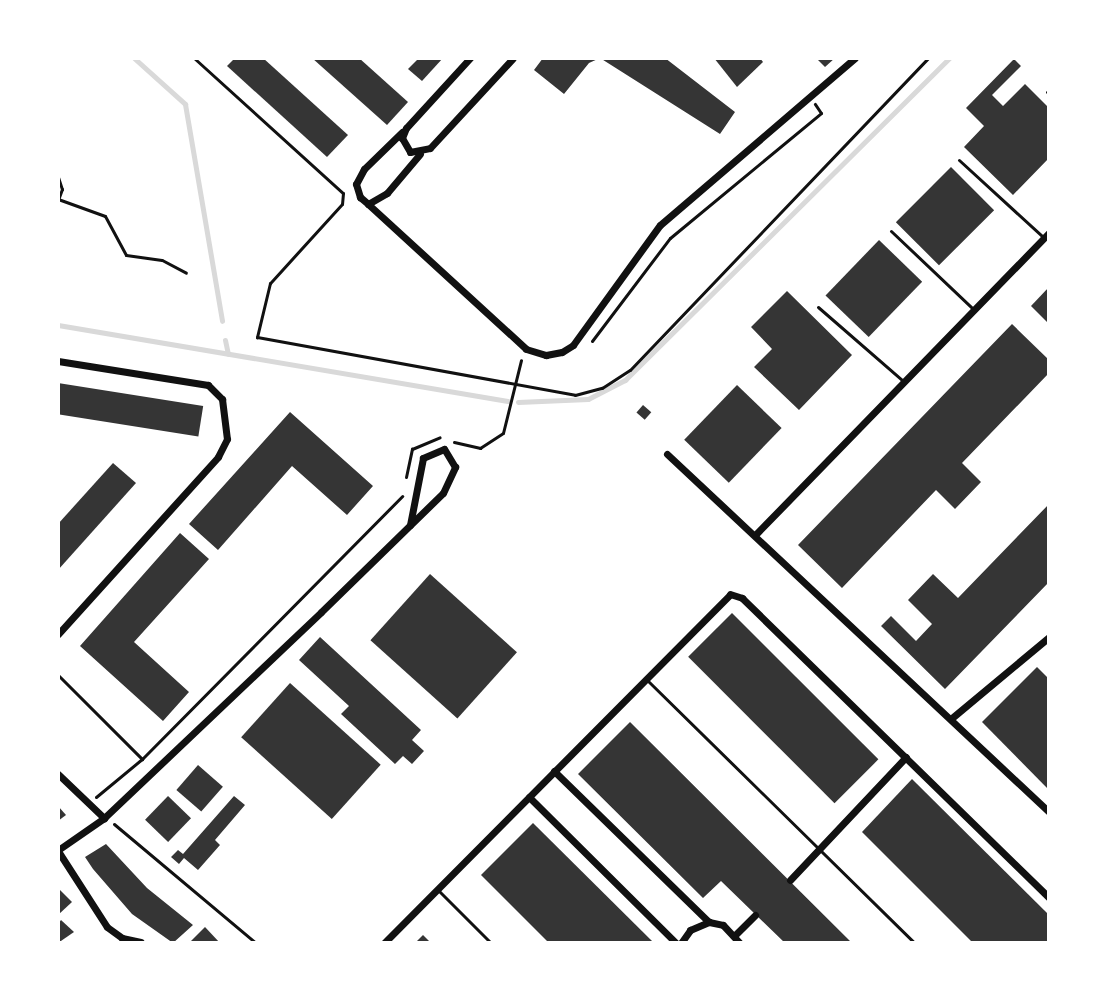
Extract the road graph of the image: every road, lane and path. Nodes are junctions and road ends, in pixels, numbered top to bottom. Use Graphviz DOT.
graph roads {
  1 [pos="194,58"];
  2 [pos="470,58"];
  3 [pos="513,58"];
  4 [pos="855,58"];
  5 [pos="810,98"];
  6 [pos="406,128"];
  7 [pos="420,154"];
  8 [pos="959,160"];
  9 [pos="58,177"];
  10 [pos="58,200"];
  11 [pos="368,204"];
  12 [pos="891,231"];
  13 [pos="1047,236"];
  14 [pos="186,273"];
  15 [pos="818,307"];
  16 [pos="974,310"];
  17 [pos="261,320"];
  18 [pos="587,347"];
  19 [pos="58,361"];
  20 [pos="532,362"];
  21 [pos="904,382"];
  22 [pos="667,454"];
  23 [pos="410,525"];
  24 [pos="756,534"];
  25 [pos="58,634"];
  26 [pos="1049,637"];
  27 [pos="58,675"];
  28 [pos="645,678"];
  29 [pos="953,717"];
  30 [pos="906,757"];
  31 [pos="142,759"];
  32 [pos="554,771"];
  33 [pos="58,774"];
  34 [pos="529,797"];
  35 [pos="89,804"];
  36 [pos="1049,812"];
  37 [pos="104,818"];
  38 [pos="820,849"];
  39 [pos="58,850"];
  40 [pos="790,880"];
  41 [pos="437,889"];
  42 [pos="1049,898"];
  43 [pos="755,915"];
  44 [pos="709,922"];
  45 [pos="736,934"];
  46 [pos="141,942"];
  47 [pos="256,943"];
  48 [pos="384,943"];
  49 [pos="491,943"];
  50 [pos="678,943"];
  51 [pos="740,943"];
  52 [pos="915,943"];
  1 -- 17 [label="path"];
  2 -- 6 [label="street"];
  3 -- 7 [label="street"];
  4 -- 5 [label="street"];
  5 -- 11 [label="street"];
  5 -- 18 [label="path"];
  6 -- 7 [label="street"];
  6 -- 11 [label="street"];
  7 -- 11 [label="street"];
  8 -- 13 [label="lane"];
  9 -- 10 [label="path"];
  10 -- 14 [label="path"];
  12 -- 16 [label="lane"];
  13 -- 16 [label="street"];
  15 -- 21 [label="lane"];
  16 -- 21 [label="street"];
  19 -- 25 [label="street"];
  20 -- 31 [label="path"];
  21 -- 24 [label="street"];
  22 -- 24 [label="street"];
  23 -- 23 [label="street"];
  23 -- 37 [label="street"];
  24 -- 29 [label="street"];
  26 -- 29 [label="street"];
  27 -- 31 [label="path"];
  28 -- 30 [label="street"];
  28 -- 32 [label="street"];
  28 -- 38 [label="lane"];
  29 -- 36 [label="street"];
  30 -- 38 [label="street"];
  30 -- 42 [label="street"];
  31 -- 35 [label="path"];
  32 -- 34 [label="street"];
  32 -- 44 [label="street"];
  33 -- 35 [label="street"];
  34 -- 41 [label="street"];
  34 -- 50 [label="street"];
  35 -- 37 [label="street"];
  37 -- 39 [label="street"];
  37 -- 47 [label="path"];
  38 -- 40 [label="street"];
  38 -- 52 [label="lane"];
  39 -- 46 [label="street"];
  41 -- 48 [label="street"];
  41 -- 49 [label="lane"];
  43 -- 45 [label="street"];
  44 -- 45 [label="street"];
  44 -- 50 [label="street"];
  45 -- 51 [label="street"];
}
